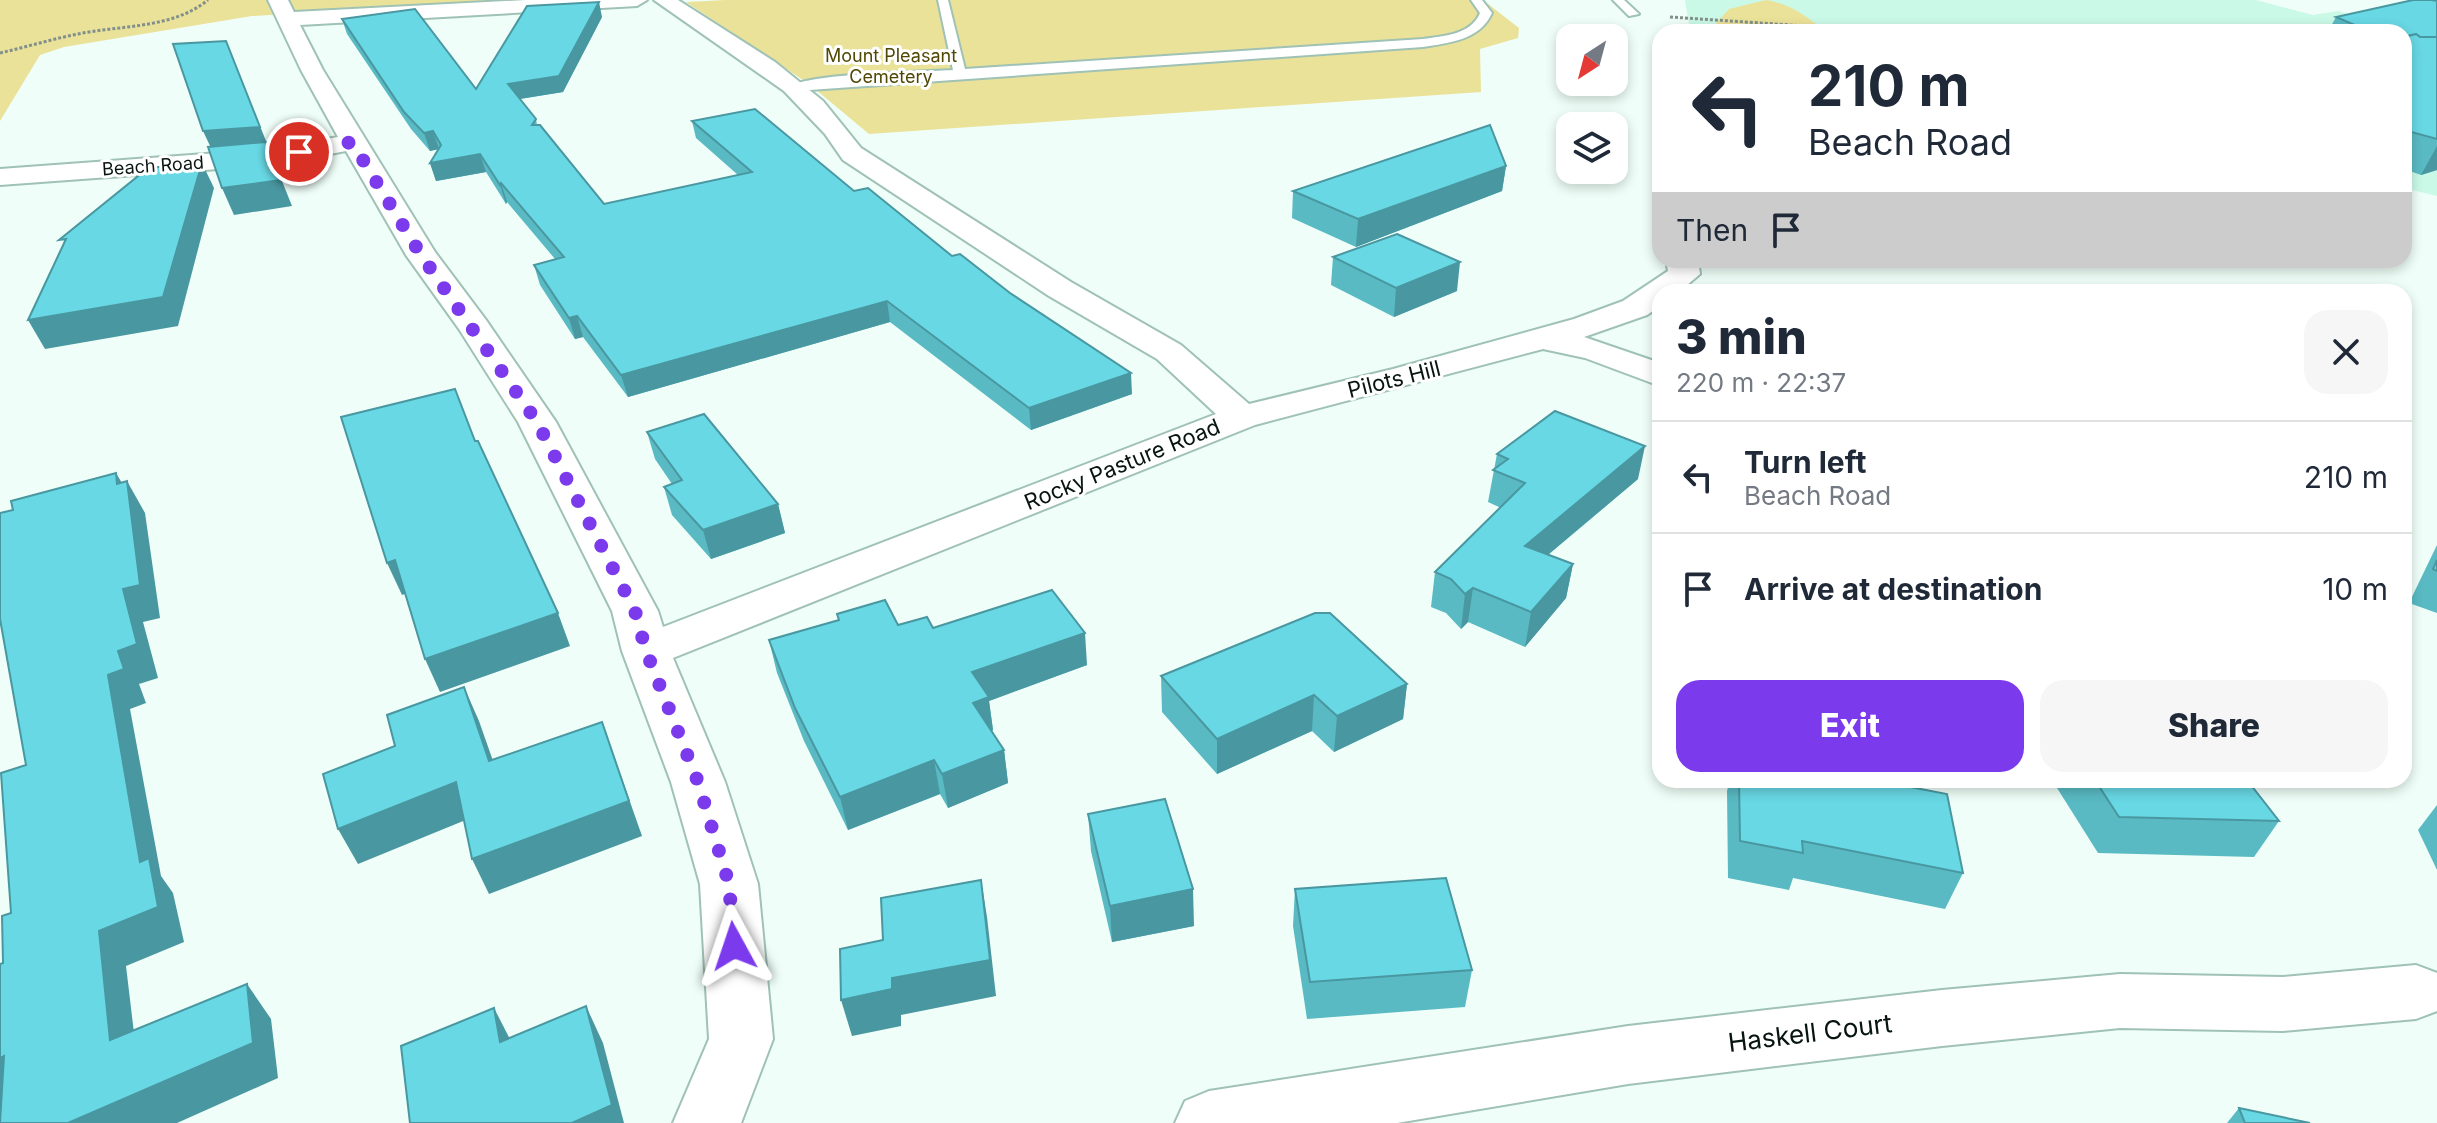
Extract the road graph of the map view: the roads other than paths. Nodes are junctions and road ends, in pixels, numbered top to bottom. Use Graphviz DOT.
graph roads {
  1 [pos="637,0"];
  2 [pos="664,0"];
  3 [pos="943,0"];
  4 [pos="1476,0"];
  5 [pos="1618,0"];
  6 [pos="588,1"];
  7 [pos="283,10"];
  8 [pos="1633,14"];
  9 [pos="960,74"];
  10 [pos="795,87"];
  11 [pos="352,142"];
  12 [pos="0,177"];
  13 [pos="1683,268"];
  14 [pos="1670,284"];
  15 [pos="1652,296"];
  16 [pos="1545,339"];
  17 [pos="1652,372"];
  18 [pos="1242,417"];
  19 [pos="646,651"];
  20 [pos="2416,992"];
  21 [pos="707,1123"];
  22 [pos="1209,1123"];
  1 -- 6 [label="street"];
  2 -- 10 [label="street, Rocky Pasture Road"];
  3 -- 9 [label="lane"];
  4 -- 9 [label="lane"];
  5 -- 8 [label="lane"];
  6 -- 7 [label="street"];
  7 -- 11 [label="street"];
  9 -- 10 [label="lane"];
  10 -- 18 [label="street, Rocky Pasture Road"];
  11 -- 12 [label="street, Beach Road"];
  11 -- 19 [label="street"];
  13 -- 14 [label="street, Pilots Hill"];
  15 -- 16 [label="street, Pilots Hill"];
  16 -- 17 [label="street, Pilots Hill"];
  16 -- 18 [label="street, Pilots Hill"];
  18 -- 19 [label="street, Rocky Pasture Road"];
  19 -- 21 [label="street"];
  20 -- 22 [label="street, Haskell Court"];
}
